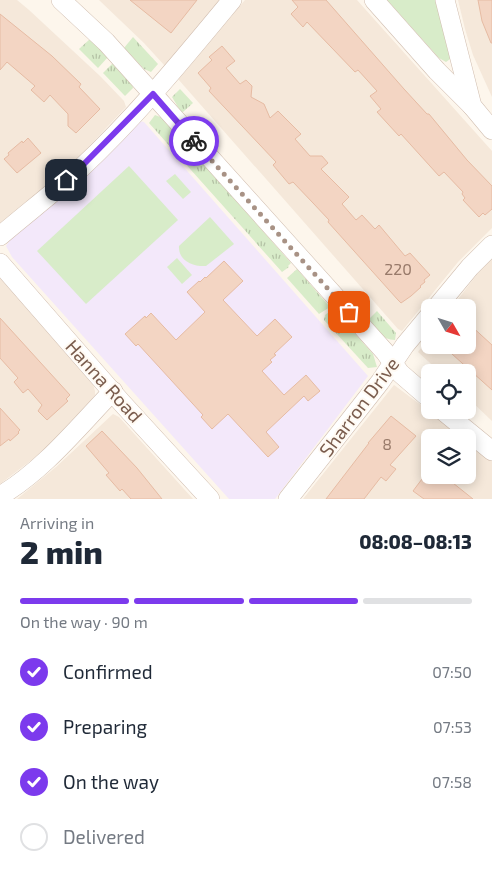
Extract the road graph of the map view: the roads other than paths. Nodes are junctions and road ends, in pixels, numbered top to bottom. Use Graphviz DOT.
graph roads {
  1 [pos="61,0"];
  2 [pos="232,0"];
  3 [pos="374,0"];
  4 [pos="446,0"];
  5 [pos="153,94"];
  6 [pos="472,106"];
  7 [pos="492,130"];
  8 [pos="0,236"];
  9 [pos="492,245"];
  10 [pos="0,262"];
  11 [pos="443,299"];
  12 [pos="421,326"];
  13 [pos="393,364"];
  14 [pos="113,391"];
  15 [pos="421,391"];
  16 [pos="453,419"];
  17 [pos="492,451"];
  18 [pos="0,496"];
  19 [pos="210,499"];
  20 [pos="288,499"];
  1 -- 5 [label="street"];
  2 -- 5 [label="street"];
  3 -- 6 [label="street"];
  4 -- 6 [label="street"];
  5 -- 8 [label="street"];
  5 -- 13 [label="street"];
  6 -- 7 [label="street"];
  9 -- 11 [label="street"];
  10 -- 14 [label="street, Hanna Road"];
  12 -- 13 [label="street, Sharron Drive"];
  13 -- 15 [label="street"];
  13 -- 20 [label="street, Sharron Drive"];
  14 -- 18 [label="street"];
  14 -- 19 [label="street, Hanna Road"];
  16 -- 17 [label="street"];
}
